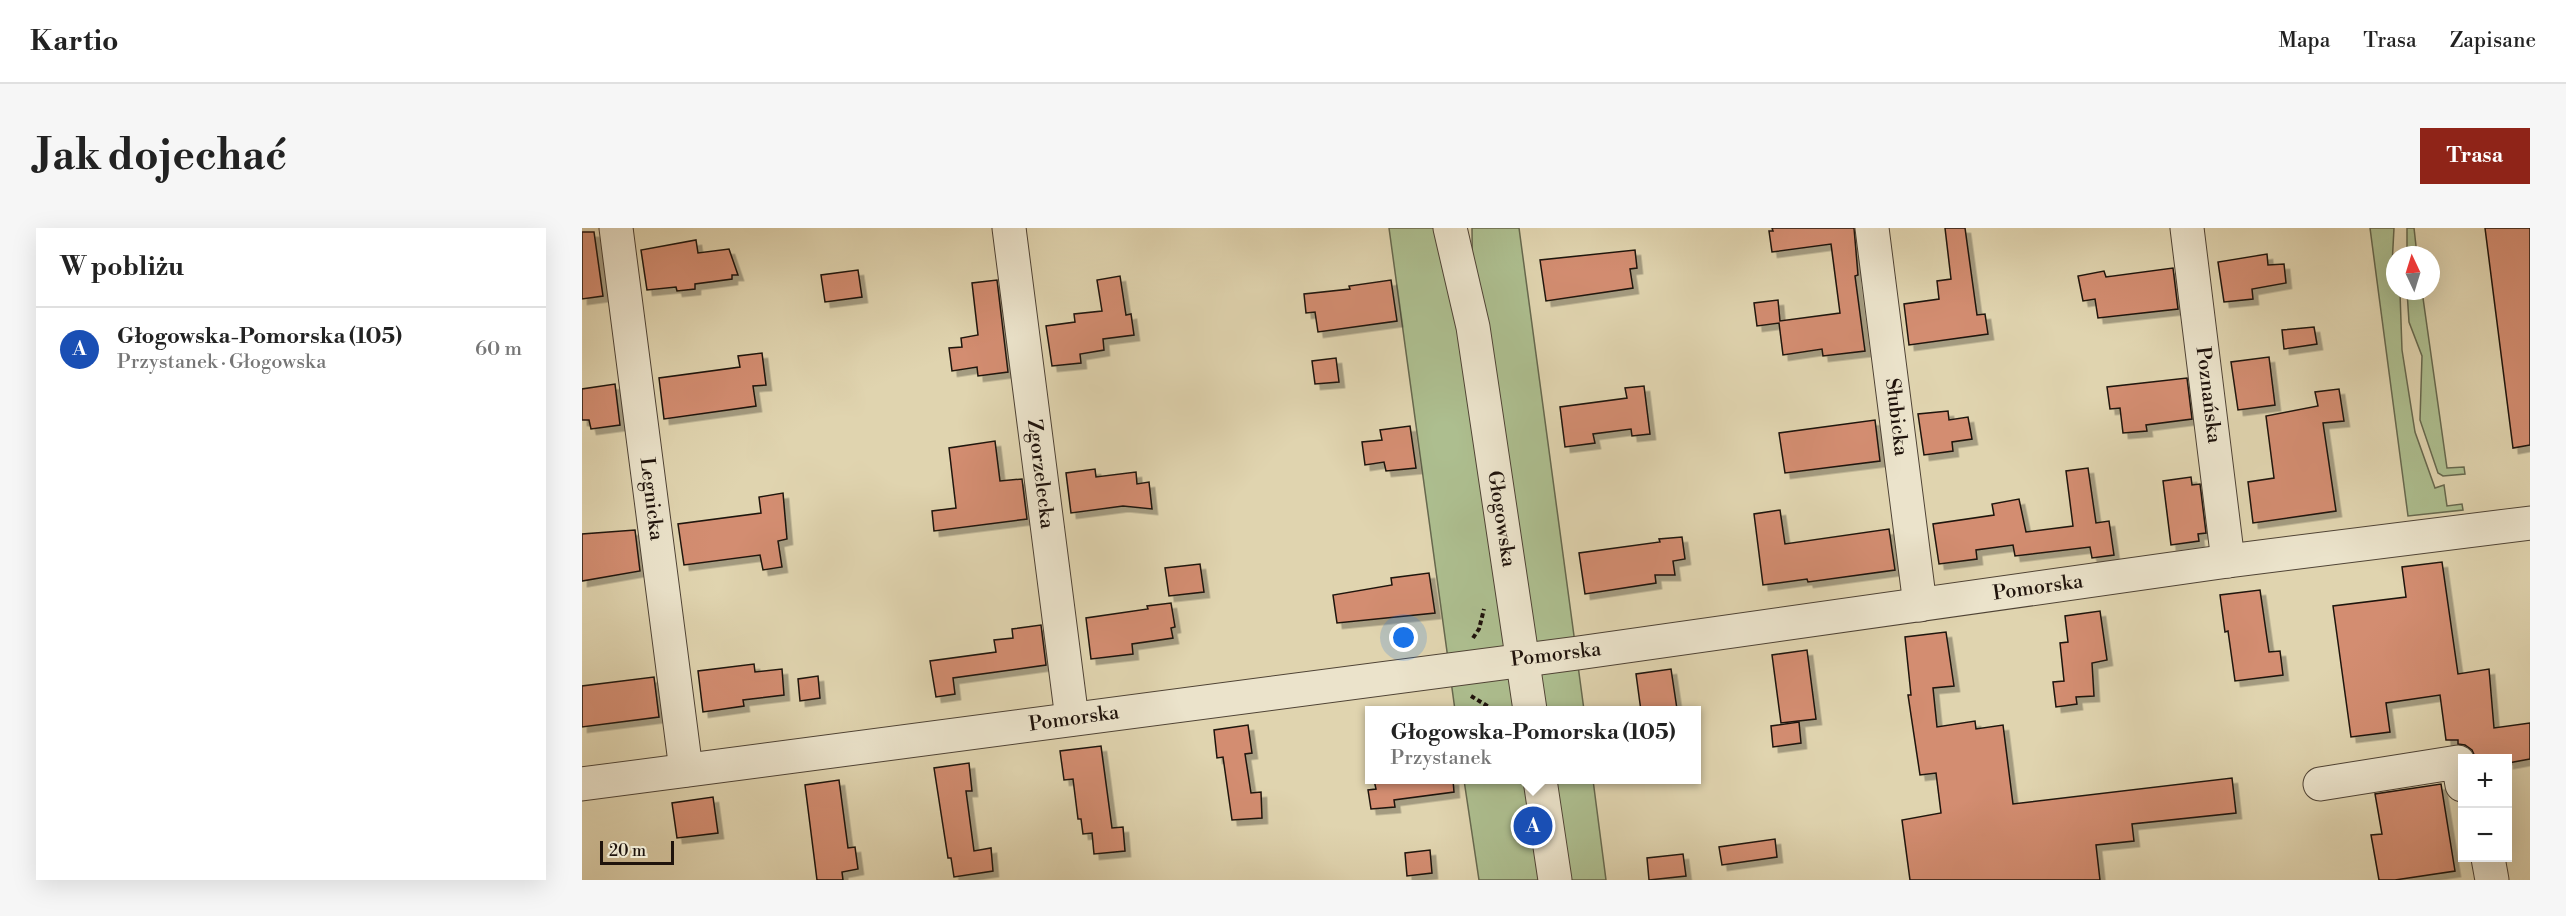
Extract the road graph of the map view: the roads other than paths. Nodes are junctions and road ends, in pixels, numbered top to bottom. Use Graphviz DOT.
graph roads {
  1 [pos="616,228"];
  2 [pos="1009,228"];
  3 [pos="1450,228"];
  4 [pos="1467,228"];
  5 [pos="1872,228"];
  6 [pos="2187,228"];
  7 [pos="1473,327"];
  8 [pos="2530,523"];
  9 [pos="2228,561"];
  10 [pos="1920,605"];
  11 [pos="1522,660"];
  12 [pos="1529,706"];
  13 [pos="1072,719"];
  14 [pos="2458,762"];
  15 [pos="686,770"];
  16 [pos="582,784"];
  17 [pos="1541,784"];
  18 [pos="2320,784"];
  19 [pos="2489,862"];
  20 [pos="1555,880"];
  21 [pos="2492,880"];
  1 -- 15 [label="street, Legnicka"];
  2 -- 13 [label="street, Zgorzelecka"];
  3 -- 7 [label="street, Głogowska"];
  4 -- 7 [label="street, Głogowska"];
  5 -- 10 [label="street, Słubicka"];
  6 -- 9 [label="street, Poznańska"];
  7 -- 11 [label="street, Głogowska"];
  8 -- 9 [label="street, Pomorska"];
  9 -- 10 [label="street, Pomorska"];
  10 -- 11 [label="street, Pomorska"];
  11 -- 12 [label="street, Głogowska"];
  11 -- 13 [label="street, Pomorska"];
  13 -- 15 [label="street, Pomorska"];
  14 -- 18 [label="street"];
  15 -- 16 [label="street, Pomorska"];
  17 -- 20 [label="street"];
  19 -- 21 [label="street"];
}
